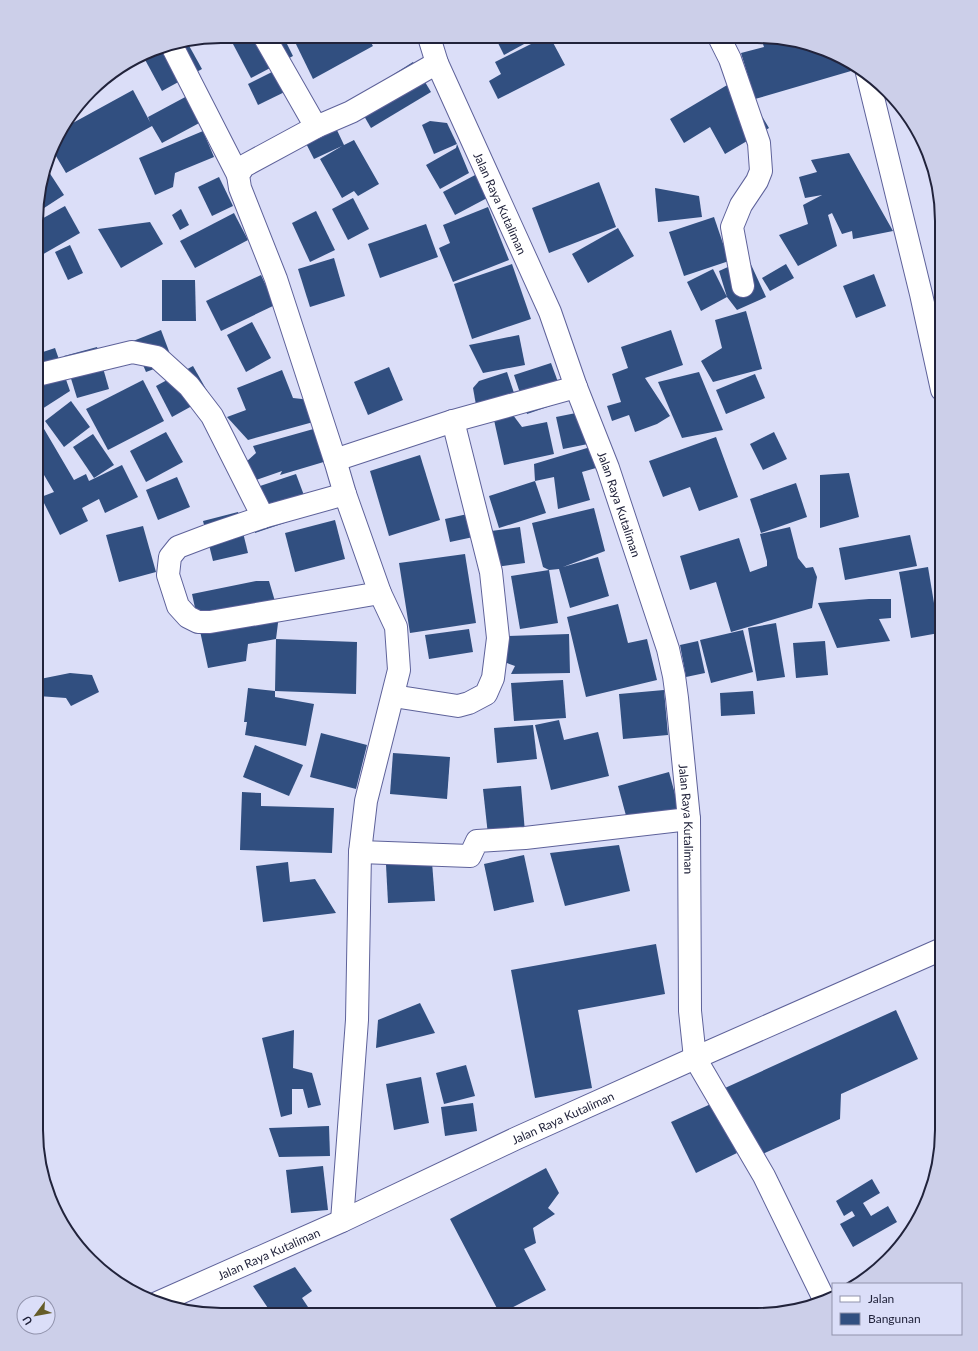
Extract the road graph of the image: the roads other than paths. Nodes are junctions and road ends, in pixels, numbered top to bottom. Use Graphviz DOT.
graph roads {
  1 [pos="268,43"];
  2 [pos="431,43"];
  3 [pos="722,43"];
  4 [pos="174,49"];
  5 [pos="438,63"];
  6 [pos="870,84"];
  7 [pos="316,127"];
  8 [pos="238,175"];
  9 [pos="743,286"];
  10 [pos="935,358"];
  11 [pos="43,374"];
  12 [pos="576,386"];
  13 [pos="453,422"];
  14 [pos="335,460"];
  15 [pos="345,494"];
  16 [pos="263,517"];
  17 [pos="380,593"];
  18 [pos="393,696"];
  19 [pos="689,819"];
  20 [pos="360,852"];
  21 [pos="935,952"];
  22 [pos="695,1058"];
  23 [pos="342,1221"];
  24 [pos="822,1295"];
  25 [pos="166,1300"];
  1 -- 7 [label="street"];
  2 -- 5 [label="street, Jalan Raya Kutaliman"];
  3 -- 9 [label="street"];
  4 -- 8 [label="street"];
  5 -- 7 [label="street"];
  5 -- 12 [label="street, Jalan Raya Kutaliman"];
  6 -- 10 [label="street"];
  7 -- 8 [label="street"];
  8 -- 14 [label="street"];
  11 -- 16 [label="street"];
  12 -- 13 [label="street"];
  12 -- 19 [label="street, Jalan Raya Kutaliman"];
  13 -- 14 [label="street"];
  13 -- 18 [label="street"];
  14 -- 15 [label="street"];
  15 -- 16 [label="street"];
  15 -- 17 [label="street"];
  16 -- 17 [label="street"];
  17 -- 18 [label="street"];
  18 -- 20 [label="street"];
  19 -- 20 [label="street"];
  19 -- 22 [label="street, Jalan Raya Kutaliman"];
  20 -- 23 [label="street"];
  21 -- 22 [label="street"];
  22 -- 23 [label="street, Jalan Raya Kutaliman"];
  22 -- 24 [label="street"];
  23 -- 25 [label="street, Jalan Raya Kutaliman"];
}
